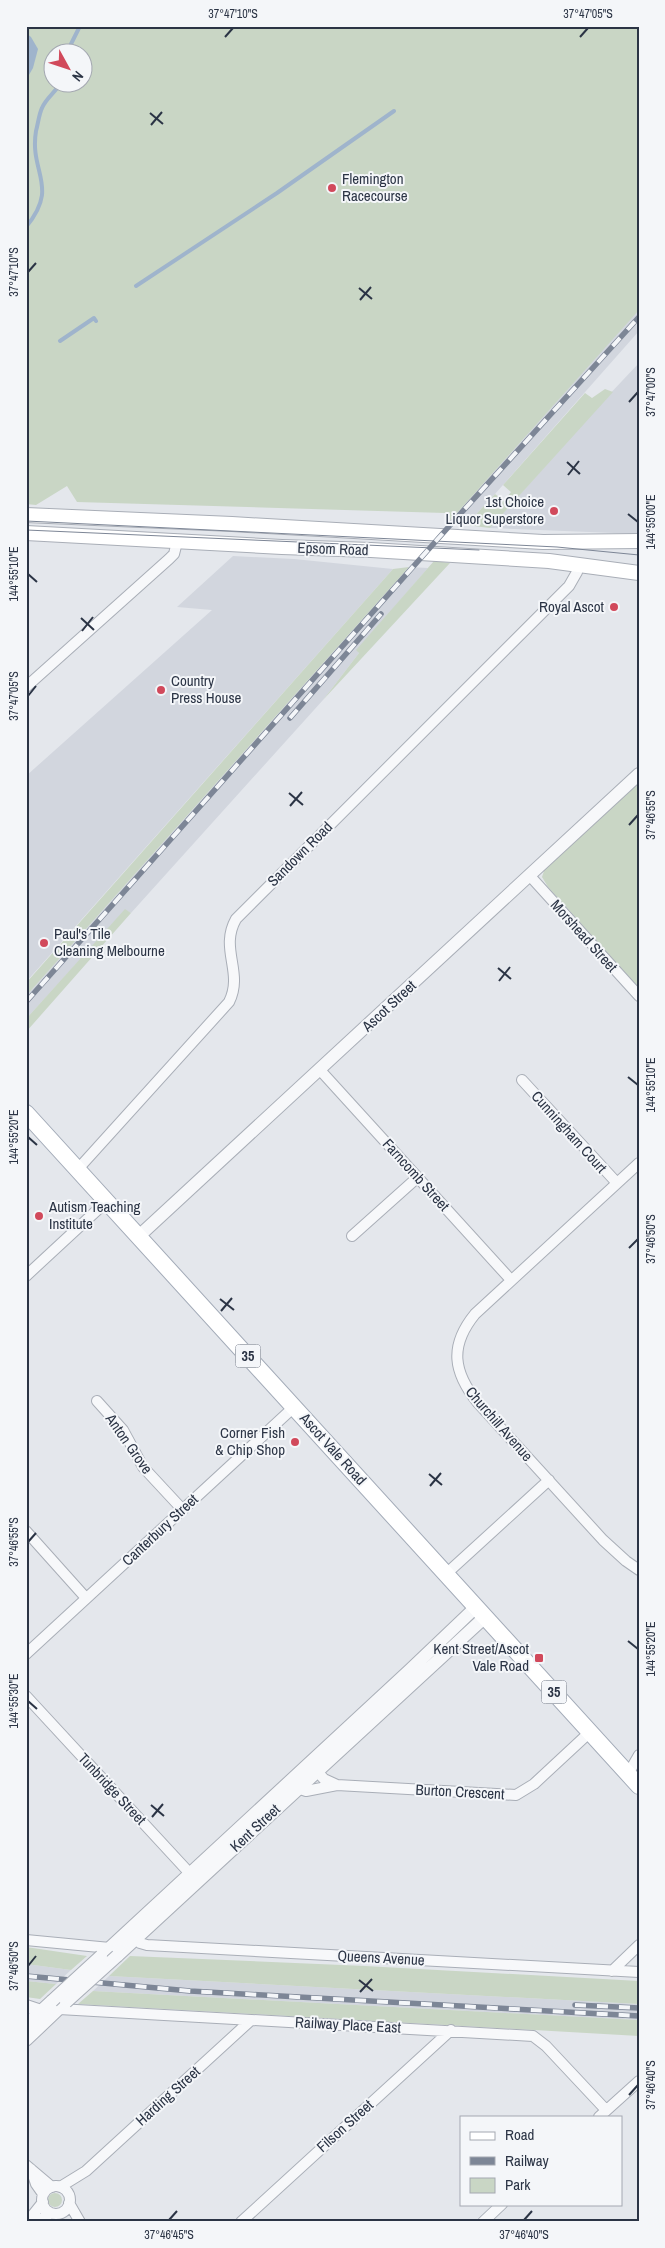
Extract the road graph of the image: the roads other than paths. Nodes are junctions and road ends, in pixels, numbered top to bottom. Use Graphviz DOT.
graph roads {
  1 [pos="26,515"];
  2 [pos="26,533"];
  3 [pos="639,541"];
  4 [pos="177,542"];
  5 [pos="579,564"];
  6 [pos="639,573"];
  7 [pos="26,687"];
  8 [pos="639,774"];
  9 [pos="530,876"];
  10 [pos="639,996"];
  11 [pos="320,1070"];
  12 [pos="522,1080"];
  13 [pos="26,1112"];
  14 [pos="639,1163"];
  15 [pos="78,1169"];
  16 [pos="418,1177"];
  17 [pos="617,1183"];
  18 [pos="107,1201"];
  19 [pos="139,1236"];
  20 [pos="352,1236"];
  21 [pos="26,1276"];
  22 [pos="511,1280"];
  23 [pos="97,1401"];
  24 [pos="294,1407"];
  25 [pos="548,1480"];
  26 [pos="182,1509"];
  27 [pos="26,1532"];
  28 [pos="639,1570"];
  29 [pos="446,1574"];
  30 [pos="86,1598"];
  31 [pos="481,1612"];
  32 [pos="26,1654"];
  33 [pos="26,1696"];
  34 [pos="590,1732"];
  35 [pos="639,1755"];
  36 [pos="313,1767"];
  37 [pos="633,1780"];
  38 [pos="337,1785"];
  39 [pos="293,1786"];
  40 [pos="194,1878"];
  41 [pos="132,1935"];
  42 [pos="26,1940"];
  43 [pos="639,1945"];
  44 [pos="109,1953"];
  45 [pos="612,1971"];
  46 [pos="639,1972"];
  47 [pos="59,2004"];
  48 [pos="26,2006"];
  49 [pos="40,2011"];
  50 [pos="250,2021"];
  51 [pos="26,2025"];
  52 [pos="450,2030"];
  53 [pos="26,2040"];
  54 [pos="639,2082"];
  55 [pos="603,2114"];
  56 [pos="28,2167"];
  57 [pos="86,2171"];
  58 [pos="56,2187"];
  59 [pos="43,2198"];
  60 [pos="69,2199"];
  61 [pos="500,2206"];
  62 [pos="56,2212"];
  63 [pos="27,2222"];
  64 [pos="36,2222"];
  65 [pos="74,2222"];
  66 [pos="80,2222"];
  67 [pos="241,2222"];
  68 [pos="483,2222"];
  1 -- 3 [label="main road, Epsom Road"];
  2 -- 4 [label="main road, Epsom Road"];
  4 -- 5 [label="main road, Epsom Road"];
  4 -- 7 [label="street"];
  5 -- 6 [label="main road, Epsom Road"];
  5 -- 15 [label="street, Sandown Road"];
  8 -- 9 [label="street, Ascot Street"];
  9 -- 10 [label="street, Morshead Street"];
  9 -- 11 [label="street, Ascot Street"];
  11 -- 16 [label="street, Farncomb Street"];
  11 -- 19 [label="street, Ascot Street"];
  12 -- 17 [label="street, Cunningham Court"];
  13 -- 15 [label="main road, Ascot Vale Road / 35"];
  14 -- 17 [label="street, Churchill Avenue"];
  15 -- 18 [label="main road, Ascot Vale Road / 35"];
  16 -- 20 [label="street"];
  16 -- 22 [label="street, Farncomb Street"];
  17 -- 22 [label="street, Churchill Avenue"];
  18 -- 19 [label="main road, Ascot Vale Road / 35"];
  18 -- 21 [label="street"];
  19 -- 24 [label="main road, Ascot Vale Road / 35"];
  22 -- 25 [label="street, Churchill Avenue"];
  23 -- 26 [label="street, Anton Grove"];
  24 -- 26 [label="street, Canterbury Street"];
  24 -- 29 [label="main road, Ascot Vale Road / 35"];
  25 -- 28 [label="street, Churchill Avenue"];
  25 -- 29 [label="street"];
  26 -- 30 [label="street, Canterbury Street"];
  27 -- 30 [label="street"];
  29 -- 31 [label="main road, Ascot Vale Road / 35"];
  30 -- 32 [label="street, Canterbury Street"];
  31 -- 34 [label="main road, Ascot Vale Road / 35"];
  31 -- 36 [label="street, Kent Street"];
  33 -- 40 [label="street, Tunbridge Street"];
  34 -- 37 [label="main road, Ascot Vale Road / 35"];
  34 -- 38 [label="street, Burton Crescent"];
  35 -- 37 [label="street"];
  36 -- 38 [label="street"];
  36 -- 39 [label="street, Kent Street"];
  38 -- 39 [label="street, Burton Crescent"];
  39 -- 40 [label="street, Kent Street"];
  40 -- 41 [label="street, Kent Street"];
  41 -- 44 [label="street, Kent Street"];
  41 -- 45 [label="street, Queens Avenue"];
  42 -- 44 [label="street"];
  43 -- 45 [label="street"];
  44 -- 47 [label="street, Kent Street, bridge"];
  45 -- 46 [label="street, Queens Avenue"];
  47 -- 49 [label="street, Kent Street"];
  47 -- 50 [label="street, Railway Place East"];
  47 -- 53 [label="street, Kent Street"];
  48 -- 49 [label="street"];
  49 -- 51 [label="street, Kent Street"];
  50 -- 52 [label="street, Railway Place East"];
  50 -- 57 [label="street, Harding Street"];
  52 -- 55 [label="street, Railway Place East"];
  52 -- 67 [label="street, Filson Street"];
  54 -- 55 [label="street"];
  56 -- 58 [label="street"];
  56 -- 59 [label="street"];
  57 -- 58 [label="street, Harding Street"];
  57 -- 60 [label="street, Harding Street"];
  58 -- 59 [label="street"];
  58 -- 60 [label="street"];
  59 -- 62 [label="street"];
  59 -- 63 [label="street"];
  60 -- 62 [label="street"];
  60 -- 66 [label="street"];
  61 -- 68 [label="street"];
  62 -- 64 [label="street"];
  62 -- 65 [label="street"];
}
